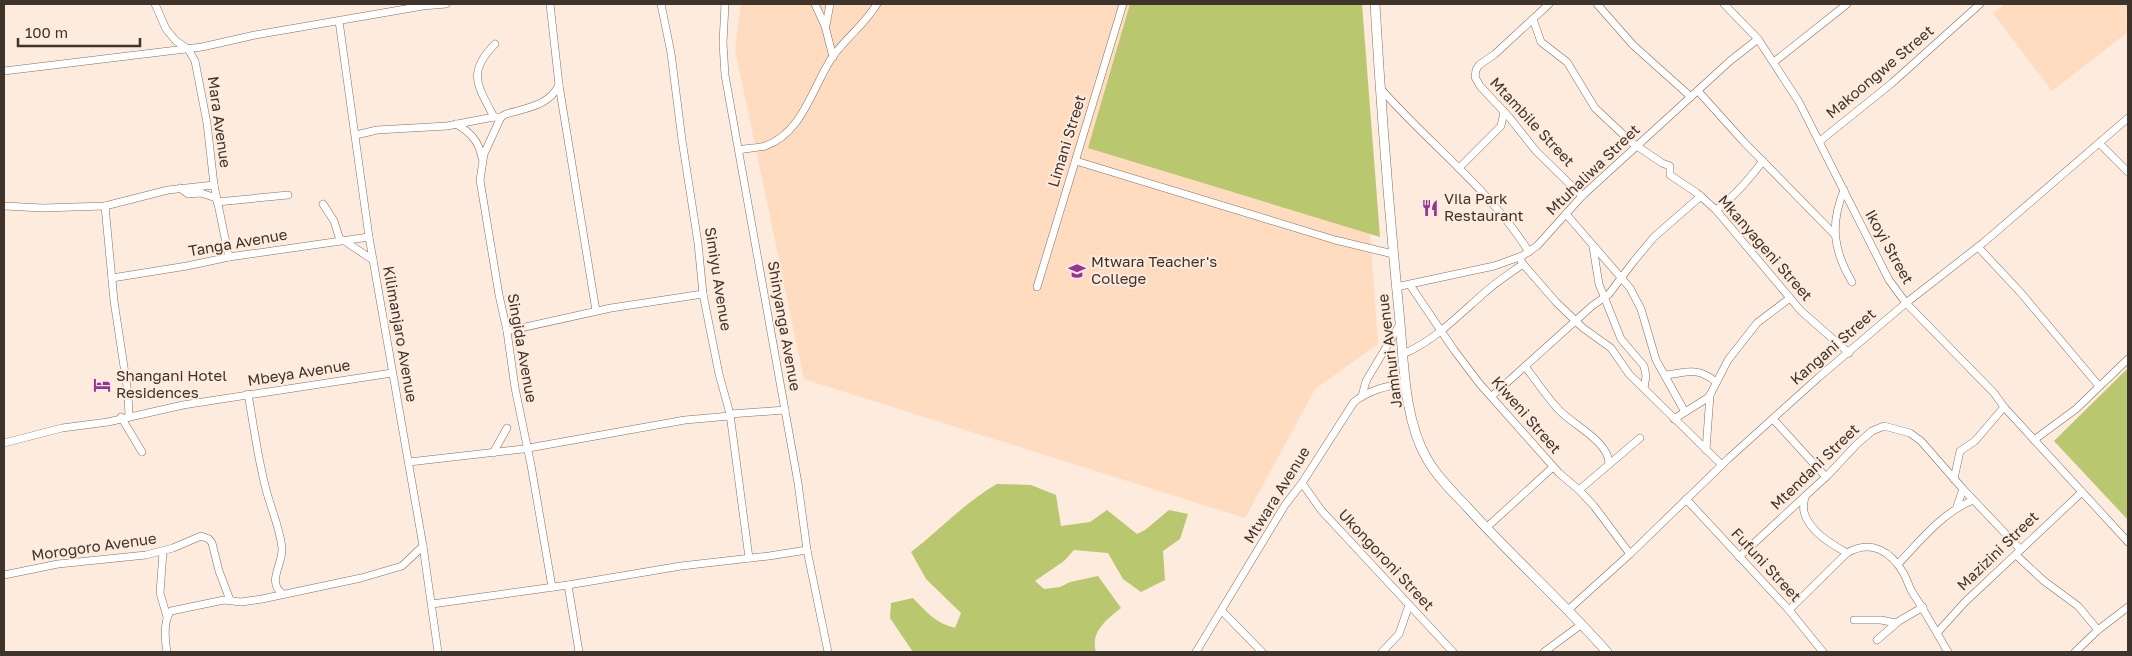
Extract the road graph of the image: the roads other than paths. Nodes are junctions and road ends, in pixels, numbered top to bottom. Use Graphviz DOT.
graph roads {
  1 [pos="155,4"];
  2 [pos="446,4"];
  3 [pos="550,4"];
  4 [pos="661,4"];
  5 [pos="725,4"];
  6 [pos="815,4"];
  7 [pos="830,4"];
  8 [pos="878,4"];
  9 [pos="1123,4"];
  10 [pos="1375,4"];
  11 [pos="1549,4"];
  12 [pos="1597,4"];
  13 [pos="1724,4"];
  14 [pos="1847,4"];
  15 [pos="1980,4"];
  16 [pos="1533,19"];
  17 [pos="339,21"];
  18 [pos="825,28"];
  19 [pos="1758,39"];
  20 [pos="495,44"];
  21 [pos="188,49"];
  22 [pos="833,57"];
  23 [pos="1774,62"];
  24 [pos="4,71"];
  25 [pos="559,85"];
  26 [pos="1381,89"];
  27 [pos="1698,91"];
  28 [pos="1691,96"];
  29 [pos="1504,112"];
  30 [pos="497,117"];
  31 [pos="2128,118"];
  32 [pos="456,124"];
  33 [pos="356,135"];
  34 [pos="1820,141"];
  35 [pos="2099,144"];
  36 [pos="1638,146"];
  37 [pos="739,150"];
  38 [pos="482,160"];
  39 [pos="1762,160"];
  40 [pos="1076,161"];
  41 [pos="1459,168"];
  42 [pos="2128,172"];
  43 [pos="214,185"];
  44 [pos="180,188"];
  45 [pos="1844,190"];
  46 [pos="288,195"];
  47 [pos="1582,196"];
  48 [pos="1701,196"];
  49 [pos="216,200"];
  50 [pos="323,204"];
  51 [pos="4,206"];
  52 [pos="105,206"];
  53 [pos="1716,210"];
  54 [pos="1566,214"];
  55 [pos="1834,234"];
  56 [pos="369,237"];
  57 [pos="342,240"];
  58 [pos="1593,247"];
  59 [pos="1978,247"];
  60 [pos="1529,252"];
  61 [pos="1393,254"];
  62 [pos="229,256"];
  63 [pos="1519,257"];
  64 [pos="373,260"];
  65 [pos="1523,264"];
  66 [pos="1621,276"];
  67 [pos="112,278"];
  68 [pos="1852,282"];
  69 [pos="1410,285"];
  70 [pos="1037,287"];
  71 [pos="1396,287"];
  72 [pos="703,294"];
  73 [pos="1790,298"];
  74 [pos="1605,299"];
  75 [pos="1906,302"];
  76 [pos="596,311"];
  77 [pos="1576,321"];
  78 [pos="1400,324"];
  79 [pos="1440,330"];
  80 [pos="507,331"];
  81 [pos="1403,354"];
  82 [pos="1849,354"];
  83 [pos="2128,359"];
  84 [pos="1525,366"];
  85 [pos="392,373"];
  86 [pos="1665,375"];
  87 [pos="1716,382"];
  88 [pos="1405,383"];
  89 [pos="2099,386"];
  90 [pos="1644,388"];
  91 [pos="248,394"];
  92 [pos="1710,395"];
  93 [pos="1362,396"];
  94 [pos="1492,396"];
  95 [pos="2004,407"];
  96 [pos="785,410"];
  97 [pos="1685,412"];
  98 [pos="730,415"];
  99 [pos="125,417"];
  100 [pos="1674,419"];
  101 [pos="1773,419"];
  102 [pos="507,428"];
  103 [pos="1640,438"];
  104 [pos="2034,440"];
  105 [pos="4,443"];
  106 [pos="528,448"];
  107 [pos="1706,450"];
  108 [pos="142,452"];
  109 [pos="493,453"];
  110 [pos="409,462"];
  111 [pos="1609,463"];
  112 [pos="1722,465"];
  113 [pos="1553,467"];
  114 [pos="1826,477"];
  115 [pos="1954,479"];
  116 [pos="1302,484"];
  117 [pos="1963,489"];
  118 [pos="1579,490"];
  119 [pos="2082,492"];
  120 [pos="1805,496"];
  121 [pos="1686,499"];
  122 [pos="1973,500"];
  123 [pos="1958,506"];
  124 [pos="1486,528"];
  125 [pos="2128,542"];
  126 [pos="423,546"];
  127 [pos="807,550"];
  128 [pos="163,552"];
  129 [pos="2018,552"];
  130 [pos="1846,553"];
  131 [pos="1630,554"];
  132 [pos="1739,557"];
  133 [pos="749,558"];
  134 [pos="1898,564"];
  135 [pos="4,575"];
  136 [pos="568,585"];
  137 [pos="552,587"];
  138 [pos="283,594"];
  139 [pos="230,600"];
  140 [pos="432,604"];
  141 [pos="1409,605"];
  142 [pos="1923,607"];
  143 [pos="2128,607"];
  144 [pos="1568,610"];
  145 [pos="1789,610"];
  146 [pos="1222,611"];
  147 [pos="167,617"];
  148 [pos="1854,620"];
  149 [pos="1896,623"];
  150 [pos="1582,624"];
  151 [pos="2098,630"];
  152 [pos="1937,633"];
  153 [pos="1877,640"];
  154 [pos="166,652"];
  155 [pos="438,652"];
  156 [pos="579,652"];
  157 [pos="828,652"];
  158 [pos="1196,652"];
  159 [pos="1262,652"];
  160 [pos="1382,652"];
  161 [pos="1453,652"];
  162 [pos="1544,652"];
  163 [pos="1607,652"];
  164 [pos="1823,652"];
  165 [pos="1948,652"];
  166 [pos="2075,652"];
  1 -- 21 [label="street, Mara Avenue"];
  2 -- 17 [label="street"];
  3 -- 25 [label="street"];
  4 -- 72 [label="street, Simiyu Avenue"];
  5 -- 37 [label="street, Shinyanga Avenue"];
  6 -- 18 [label="street"];
  7 -- 18 [label="street"];
  8 -- 22 [label="street"];
  9 -- 40 [label="street, Limani Street"];
  10 -- 26 [label="street, Jamhuri Avenue"];
  11 -- 16 [label="street, Mtambile Street"];
  12 -- 28 [label="street"];
  13 -- 19 [label="street, Ikoyi Street"];
  14 -- 23 [label="street"];
  15 -- 34 [label="street, Makoongwe Street"];
  16 -- 29 [label="street, Mtambile Street"];
  16 -- 36 [label="street"];
  17 -- 21 [label="street"];
  17 -- 33 [label="street, Kilimanjaro Avenue"];
  18 -- 22 [label="street"];
  19 -- 23 [label="street, Ikoyi Street"];
  19 -- 27 [label="street, Mtuhaliwa Street"];
  20 -- 30 [label="street"];
  21 -- 24 [label="street"];
  21 -- 43 [label="street, Mara Avenue"];
  22 -- 37 [label="street"];
  23 -- 34 [label="street, Ikoyi Street"];
  25 -- 30 [label="street"];
  25 -- 76 [label="street"];
  26 -- 41 [label="street"];
  26 -- 61 [label="street, Jamhuri Avenue"];
  27 -- 28 [label="street, Mtuhaliwa Street"];
  27 -- 39 [label="street"];
  28 -- 36 [label="street, Mtuhaliwa Street"];
  29 -- 41 [label="street"];
  29 -- 47 [label="street, Mtambile Street"];
  30 -- 32 [label="street"];
  30 -- 38 [label="street, Singida Avenue"];
  31 -- 35 [label="street, Kangani Street"];
  32 -- 33 [label="street"];
  32 -- 38 [label="street"];
  33 -- 56 [label="street, Kilimanjaro Avenue"];
  34 -- 45 [label="street, Ikoyi Street"];
  35 -- 42 [label="street"];
  35 -- 59 [label="street, Kangani Street"];
  36 -- 47 [label="street, Mtuhaliwa Street"];
  36 -- 48 [label="street"];
  37 -- 96 [label="street, Shinyanga Avenue"];
  38 -- 80 [label="street, Singida Avenue"];
  39 -- 53 [label="street"];
  39 -- 55 [label="street"];
  40 -- 61 [label="street"];
  40 -- 70 [label="street, Limani Street"];
  41 -- 60 [label="street"];
  43 -- 44 [label="street"];
  43 -- 49 [label="street, Mara Avenue"];
  44 -- 49 [label="street"];
  44 -- 52 [label="street"];
  45 -- 55 [label="street"];
  45 -- 75 [label="street, Ikoyi Street"];
  46 -- 49 [label="street"];
  47 -- 54 [label="street, Mtuhaliwa Street"];
  48 -- 53 [label="street, Mkanyageni Street"];
  48 -- 66 [label="street, Mkanyageni Street"];
  49 -- 62 [label="street, Mara Avenue"];
  50 -- 57 [label="street"];
  51 -- 52 [label="street"];
  52 -- 67 [label="street"];
  53 -- 73 [label="street, Mkanyageni Street"];
  54 -- 58 [label="street"];
  54 -- 60 [label="street, Mtuhaliwa Street"];
  55 -- 68 [label="street"];
  56 -- 57 [label="street, Tanga Avenue"];
  56 -- 64 [label="street, Kilimanjaro Avenue"];
  57 -- 62 [label="street, Tanga Avenue"];
  57 -- 64 [label="street"];
  58 -- 66 [label="street"];
  58 -- 74 [label="street"];
  59 -- 75 [label="street, Kangani Street"];
  59 -- 89 [label="street"];
  60 -- 63 [label="street, Mtuhaliwa Street"];
  61 -- 71 [label="street, Jamhuri Avenue"];
  62 -- 67 [label="street, Tanga Avenue"];
  63 -- 65 [label="street"];
  63 -- 69 [label="street, Mtuhaliwa Street"];
  64 -- 85 [label="street, Kilimanjaro Avenue"];
  65 -- 77 [label="street"];
  65 -- 79 [label="street"];
  66 -- 74 [label="street, Mkanyageni Street"];
  66 -- 86 [label="street"];
  67 -- 99 [label="street"];
  69 -- 71 [label="street, Mtuhaliwa Street"];
  69 -- 79 [label="street, Kiweni Street"];
  71 -- 78 [label="street, Jamhuri Avenue"];
  72 -- 76 [label="street"];
  72 -- 98 [label="street, Simiyu Avenue"];
  73 -- 82 [label="street, Mkanyageni Street"];
  73 -- 87 [label="street"];
  74 -- 77 [label="street, Mkanyageni Street"];
  74 -- 90 [label="street"];
  75 -- 82 [label="street, Kangani Street"];
  75 -- 95 [label="street, Ikoyi Street"];
  76 -- 80 [label="street"];
  77 -- 84 [label="street, Mkanyageni Street"];
  77 -- 90 [label="street"];
  78 -- 81 [label="street, Jamhuri Avenue"];
  78 -- 93 [label="street"];
  79 -- 81 [label="street"];
  79 -- 94 [label="street, Kiweni Street"];
  80 -- 106 [label="street, Singida Avenue"];
  81 -- 88 [label="street, Jamhuri Avenue"];
  82 -- 101 [label="street, Kangani Street"];
  83 -- 89 [label="street"];
  84 -- 94 [label="street, Mkanyageni Street"];
  84 -- 111 [label="street"];
  85 -- 91 [label="street, Mbeya Avenue"];
  85 -- 110 [label="street, Kilimanjaro Avenue"];
  86 -- 87 [label="street"];
  86 -- 97 [label="street"];
  87 -- 92 [label="street"];
  88 -- 93 [label="street, Mtwara Avenue"];
  88 -- 124 [label="street, Jamhuri Avenue"];
  89 -- 104 [label="street"];
  90 -- 100 [label="street"];
  91 -- 99 [label="street, Mbeya Avenue"];
  91 -- 138 [label="street"];
  92 -- 97 [label="street"];
  92 -- 107 [label="street"];
  93 -- 116 [label="street, Mtwara Avenue"];
  94 -- 113 [label="street, Kiweni Street"];
  95 -- 104 [label="street, Ikoyi Street"];
  95 -- 115 [label="street"];
  96 -- 98 [label="street"];
  96 -- 127 [label="street, Shinyanga Avenue"];
  97 -- 100 [label="street"];
  98 -- 106 [label="street"];
  98 -- 133 [label="street, Simiyu Avenue"];
  99 -- 105 [label="street, Mbeya Avenue"];
  99 -- 108 [label="street"];
  100 -- 107 [label="street"];
  101 -- 112 [label="street, Kangani Street"];
  101 -- 114 [label="street"];
  102 -- 109 [label="street"];
  103 -- 111 [label="street"];
  104 -- 119 [label="street, Ikoyi Street"];
  106 -- 109 [label="street"];
  106 -- 137 [label="street, Singida Avenue"];
  107 -- 112 [label="street"];
  109 -- 110 [label="street"];
  110 -- 126 [label="street, Kilimanjaro Avenue"];
  111 -- 118 [label="street"];
  112 -- 121 [label="street, Kangani Street"];
  113 -- 118 [label="street, Kiweni Street"];
  113 -- 124 [label="street"];
  114 -- 115 [label="street, Mtendani Street"];
  114 -- 120 [label="street, Mtendani Street"];
  115 -- 117 [label="street, Mtendani Street"];
  116 -- 141 [label="street, Ukongoroni Street"];
  116 -- 146 [label="street, Mtwara Avenue"];
  117 -- 122 [label="street, Mtendani Street"];
  117 -- 123 [label="street"];
  118 -- 131 [label="street, Kiweni Street"];
  119 -- 125 [label="street, Ikoyi Street"];
  119 -- 129 [label="street, Mazizini Street"];
  120 -- 130 [label="street"];
  120 -- 132 [label="street, Mtendani Street"];
  121 -- 131 [label="street, Kangani Street"];
  121 -- 132 [label="street, Fufuni Street"];
  122 -- 123 [label="street"];
  122 -- 129 [label="street, Mtendani Street"];
  123 -- 134 [label="street"];
  124 -- 144 [label="street, Jamhuri Avenue"];
  126 -- 138 [label="street"];
  126 -- 140 [label="street, Kilimanjaro Avenue"];
  127 -- 133 [label="street"];
  127 -- 157 [label="street, Shinyanga Avenue"];
  128 -- 135 [label="street, Morogoro Avenue"];
  128 -- 139 [label="street, Morogoro Avenue"];
  128 -- 147 [label="street"];
  129 -- 151 [label="street, Mtendani Street"];
  129 -- 152 [label="street, Mazizini Street"];
  130 -- 134 [label="street"];
  130 -- 145 [label="street"];
  131 -- 144 [label="street, Kangani Street"];
  132 -- 145 [label="street, Fufuni Street"];
  133 -- 136 [label="street"];
  134 -- 142 [label="street"];
  136 -- 137 [label="street"];
  136 -- 156 [label="street"];
  137 -- 140 [label="street"];
  138 -- 139 [label="street"];
  139 -- 147 [label="street"];
  140 -- 155 [label="street, Kilimanjaro Avenue"];
  141 -- 160 [label="street"];
  141 -- 161 [label="street, Ukongoroni Street"];
  142 -- 149 [label="street"];
  142 -- 152 [label="street"];
  143 -- 151 [label="street"];
  144 -- 150 [label="street, Jamhuri Avenue"];
  145 -- 164 [label="street, Fufuni Street"];
  146 -- 158 [label="street, Mtwara Avenue"];
  146 -- 159 [label="street"];
  147 -- 154 [label="street"];
  148 -- 149 [label="street"];
  149 -- 153 [label="street"];
  150 -- 162 [label="street"];
  150 -- 163 [label="street, Jamhuri Avenue"];
  151 -- 166 [label="street"];
  152 -- 165 [label="street"];
}
